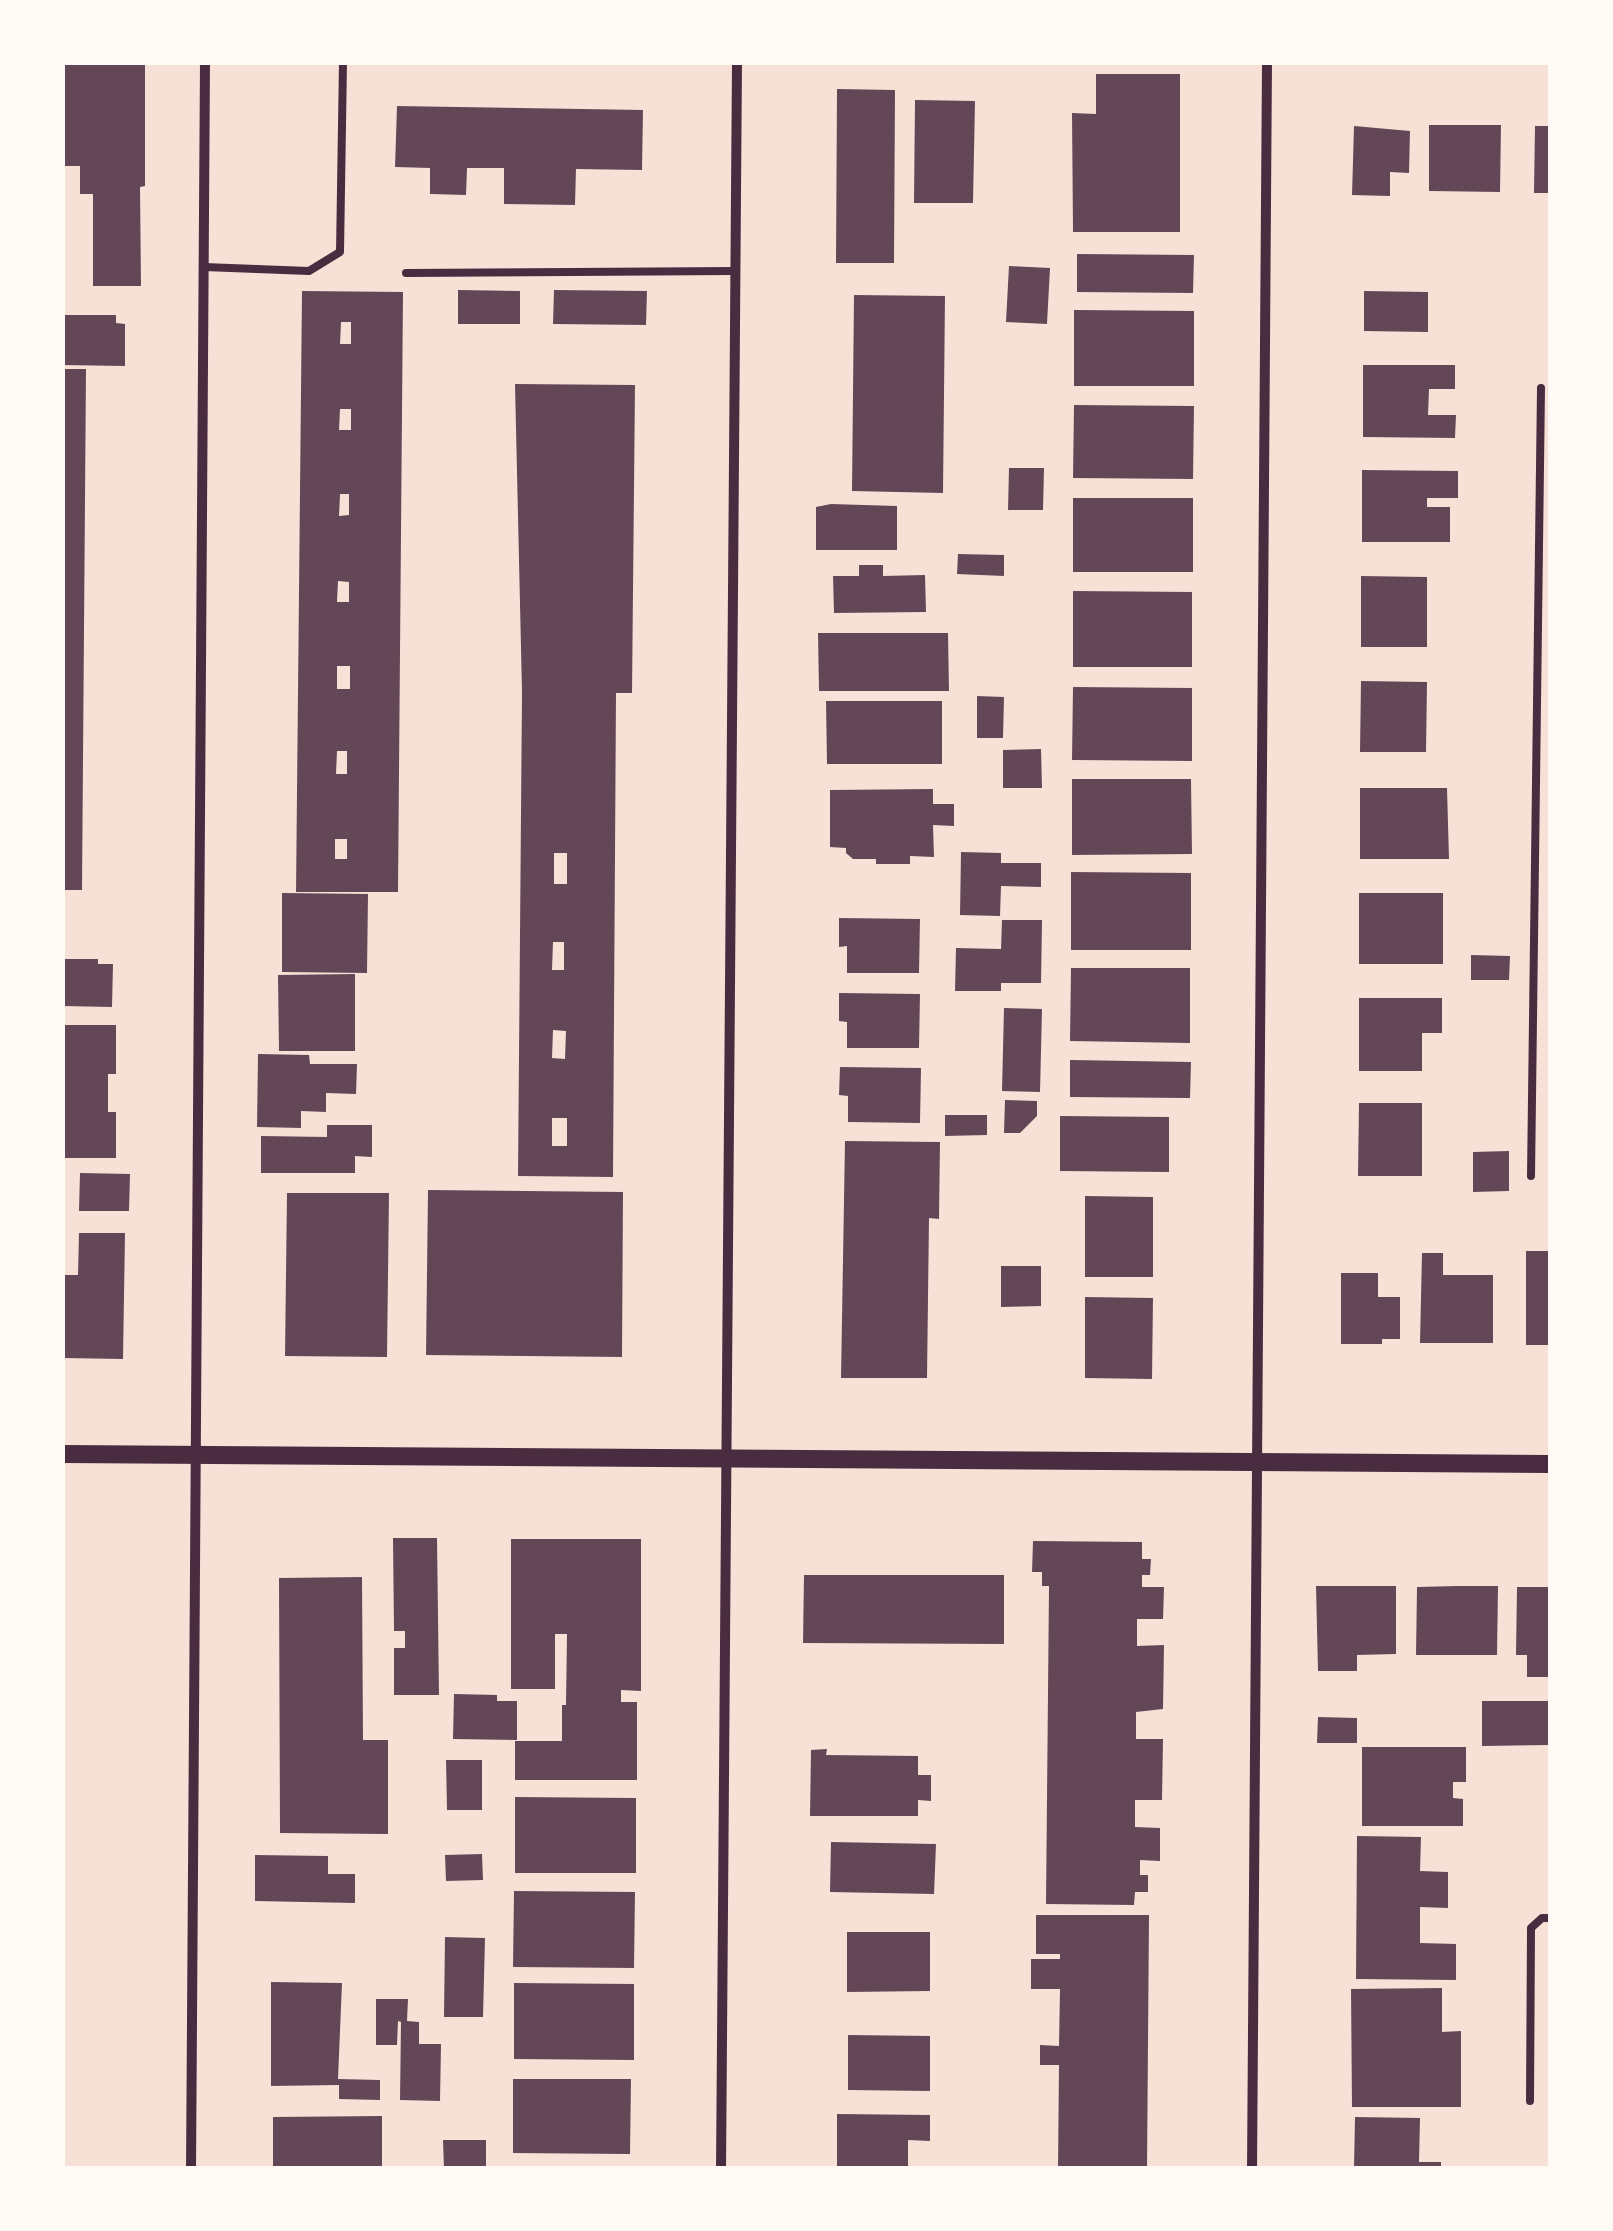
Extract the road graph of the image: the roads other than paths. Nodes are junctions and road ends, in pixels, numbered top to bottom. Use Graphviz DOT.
graph roads {
  1 [pos="205,62"];
  2 [pos="343,62"];
  3 [pos="737,62"];
  4 [pos="1266,62"];
  5 [pos="204,267"];
  6 [pos="736,271"];
  7 [pos="406,273"];
  8 [pos="1541,388"];
  9 [pos="1537,734"];
  10 [pos="1550,734"];
  11 [pos="1531,1176"];
  12 [pos="62,1454"];
  13 [pos="196,1455"];
  14 [pos="726,1459"];
  15 [pos="1257,1462"];
  16 [pos="1550,1464"];
  17 [pos="1550,1918"];
  18 [pos="1530,2101"];
  19 [pos="191,2168"];
  20 [pos="721,2168"];
  21 [pos="1252,2168"];
  1 -- 5 [label="street"];
  2 -- 5 [label="lane"];
  3 -- 6 [label="street"];
  4 -- 15 [label="street"];
  5 -- 13 [label="street"];
  6 -- 7 [label="lane"];
  6 -- 14 [label="street"];
  8 -- 9 [label="lane"];
  9 -- 10 [label="lane"];
  9 -- 11 [label="lane"];
  12 -- 13 [label="street"];
  13 -- 14 [label="street"];
  13 -- 19 [label="street"];
  14 -- 15 [label="street"];
  14 -- 20 [label="street"];
  15 -- 16 [label="street"];
  15 -- 21 [label="street"];
  17 -- 18 [label="lane"];
}
